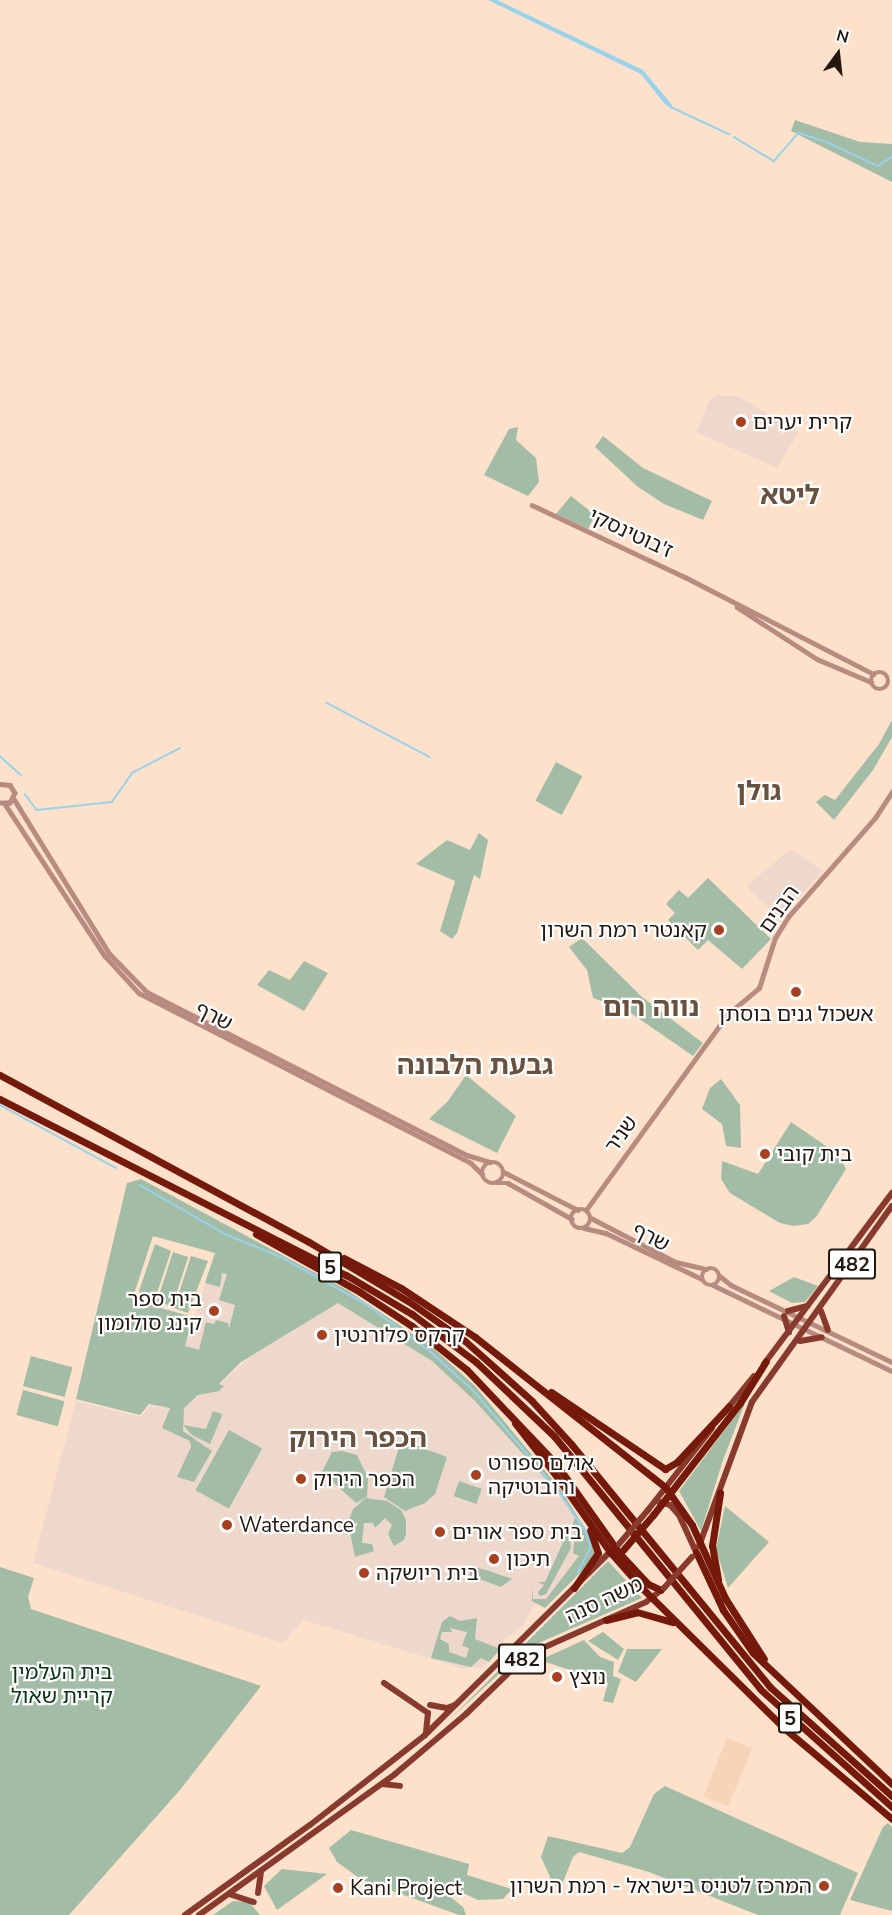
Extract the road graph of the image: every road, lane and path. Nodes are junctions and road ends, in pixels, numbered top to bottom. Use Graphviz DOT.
graph roads {
  1 [pos="532,505"];
  2 [pos="714,593"];
  3 [pos="874,674"];
  4 [pos="891,679"];
  5 [pos="871,682"];
  6 [pos="889,688"];
  7 [pos="0,777"];
  8 [pos="2,784"];
  9 [pos="892,792"];
  10 [pos="14,799"];
  11 [pos="2,803"];
  12 [pos="0,1075"];
  13 [pos="682,1077"];
  14 [pos="0,1099"];
  15 [pos="490,1162"];
  16 [pos="504,1172"];
  17 [pos="482,1173"];
  18 [pos="159,1180"];
  19 [pos="496,1183"];
  20 [pos="892,1193"];
  21 [pos="892,1206"];
  22 [pos="578,1210"];
  23 [pos="586,1210"];
  24 [pos="591,1218"];
  25 [pos="572,1219"];
  26 [pos="584,1228"];
  27 [pos="309,1242"];
  28 [pos="706,1269"];
  29 [pos="720,1276"];
  30 [pos="702,1279"];
  31 [pos="713,1285"];
  32 [pos="810,1305"];
  33 [pos="821,1310"];
  34 [pos="786,1314"];
  35 [pos="801,1316"];
  36 [pos="813,1322"];
  37 [pos="796,1323"];
  38 [pos="808,1329"];
  39 [pos="828,1330"];
  40 [pos="789,1333"];
  41 [pos="822,1337"];
  42 [pos="797,1344"];
  43 [pos="766,1361"];
  44 [pos="892,1362"];
  45 [pos="892,1371"];
  46 [pos="531,1379"];
  47 [pos="497,1399"];
  48 [pos="729,1406"];
  49 [pos="552,1470"];
  50 [pos="669,1491"];
  51 [pos="720,1493"];
  52 [pos="664,1503"];
  53 [pos="651,1510"];
  54 [pos="700,1544"];
  55 [pos="618,1549"];
  56 [pos="694,1554"];
  57 [pos="574,1588"];
  58 [pos="663,1589"];
  59 [pos="652,1598"];
  60 [pos="726,1599"];
  61 [pos="606,1620"];
  62 [pos="681,1627"];
  63 [pos="384,1683"];
  64 [pos="799,1700"];
  65 [pos="458,1704"];
  66 [pos="430,1705"];
  67 [pos="425,1735"];
  68 [pos="381,1784"];
  69 [pos="892,1784"];
  70 [pos="400,1786"];
  71 [pos="892,1796"];
  72 [pos="892,1808"];
  73 [pos="892,1819"];
  74 [pos="261,1871"];
  75 [pos="258,1893"];
  76 [pos="228,1894"];
  77 [pos="254,1902"];
  78 [pos="185,1915"];
  79 [pos="199,1915"];
  1 -- 2 [label="street, ז'בוטינסקי"];
  2 -- 3 [label="street, ז'בוטינסקי"];
  2 -- 5 [label="street, ז'בוטינסקי"];
  3 -- 4 [label="street"];
  3 -- 5 [label="street"];
  4 -- 6 [label="street"];
  5 -- 6 [label="street"];
  7 -- 8 [label="street"];
  8 -- 10 [label="street, שרף"];
  9 -- 13 [label="street, הבנים"];
  10 -- 11 [label="street"];
  10 -- 15 [label="street, שרף"];
  11 -- 17 [label="street, שרף"];
  12 -- 27 [label="highway, 5"];
  13 -- 23 [label="street, שניר"];
  14 -- 18 [label="highway, 5"];
  15 -- 16 [label="street"];
  15 -- 17 [label="street"];
  16 -- 19 [label="street"];
  16 -- 22 [label="street"];
  17 -- 19 [label="street"];
  18 -- 47 [label="highway"];
  18 -- 72 [label="highway, 5"];
  19 -- 25 [label="street"];
  20 -- 32 [label="main road, 482"];
  21 -- 33 [label="main road, 482"];
  22 -- 23 [label="street"];
  22 -- 25 [label="street"];
  23 -- 24 [label="street"];
  24 -- 26 [label="street"];
  24 -- 28 [label="street, שרף"];
  25 -- 26 [label="street"];
  26 -- 30 [label="street, שרף"];
  27 -- 46 [label="highway"];
  27 -- 71 [label="highway, 5"];
  28 -- 29 [label="street, שרף"];
  28 -- 30 [label="street"];
  29 -- 31 [label="street"];
  29 -- 34 [label="street"];
  30 -- 31 [label="street, שרף"];
  31 -- 34 [label="street"];
  32 -- 34 [label="main road"];
  32 -- 35 [label="main road, 482"];
  33 -- 36 [label="main road, 482"];
  33 -- 39 [label="main road"];
  34 -- 35 [label="street"];
  34 -- 37 [label="street"];
  34 -- 40 [label="main road"];
  35 -- 36 [label="street"];
  35 -- 37 [label="main road, 482"];
  36 -- 38 [label="main road, משה סנה / 482"];
  36 -- 39 [label="street"];
  37 -- 38 [label="street"];
  37 -- 40 [label="main road, 482"];
  38 -- 41 [label="street"];
  38 -- 42 [label="main road, משה סנה / 482"];
  39 -- 44 [label="street"];
  40 -- 43 [label="main road, 482"];
  41 -- 42 [label="main road"];
  41 -- 45 [label="street"];
  42 -- 51 [label="main road, משה סנה / 482"];
  43 -- 48 [label="main road, 482"];
  43 -- 50 [label="highway"];
  46 -- 48 [label="highway"];
  46 -- 50 [label="highway"];
  47 -- 49 [label="highway"];
  47 -- 55 [label="highway"];
  48 -- 50 [label="main road, 482"];
  49 -- 55 [label="highway"];
  49 -- 57 [label="highway"];
  50 -- 52 [label="highway"];
  50 -- 53 [label="main road, 482"];
  50 -- 54 [label="highway"];
  51 -- 54 [label="main road, משה סנה / 482"];
  51 -- 60 [label="highway"];
  52 -- 53 [label="highway"];
  52 -- 56 [label="main road"];
  53 -- 55 [label="highway, bridge"];
  54 -- 56 [label="main road, משה סנה / 482"];
  54 -- 60 [label="highway"];
  55 -- 57 [label="main road, משה סנה / 482"];
  55 -- 58 [label="highway"];
  55 -- 59 [label="highway"];
  56 -- 58 [label="main road, משה סנה / 482, bridge"];
  56 -- 64 [label="highway"];
  57 -- 65 [label="main road, משה סנה / 482"];
  58 -- 59 [label="main road, משה סנה / 482"];
  59 -- 61 [label="main road, משה סנה / 482"];
  59 -- 62 [label="highway"];
  60 -- 64 [label="highway"];
  61 -- 62 [label="highway"];
  61 -- 68 [label="main road, משה סנה / 482"];
  62 -- 73 [label="highway"];
  63 -- 67 [label="main road"];
  64 -- 69 [label="highway"];
  65 -- 66 [label="main road"];
  65 -- 67 [label="main road, משה סנה / 482"];
  67 -- 78 [label="main road, משה סנה / 482"];
  68 -- 70 [label="main road"];
  68 -- 74 [label="main road, משה סנה / 482"];
  74 -- 75 [label="main road"];
  74 -- 76 [label="main road, משה סנה / 482"];
  76 -- 77 [label="main road"];
  76 -- 79 [label="main road, משה סנה / 482"];
}
